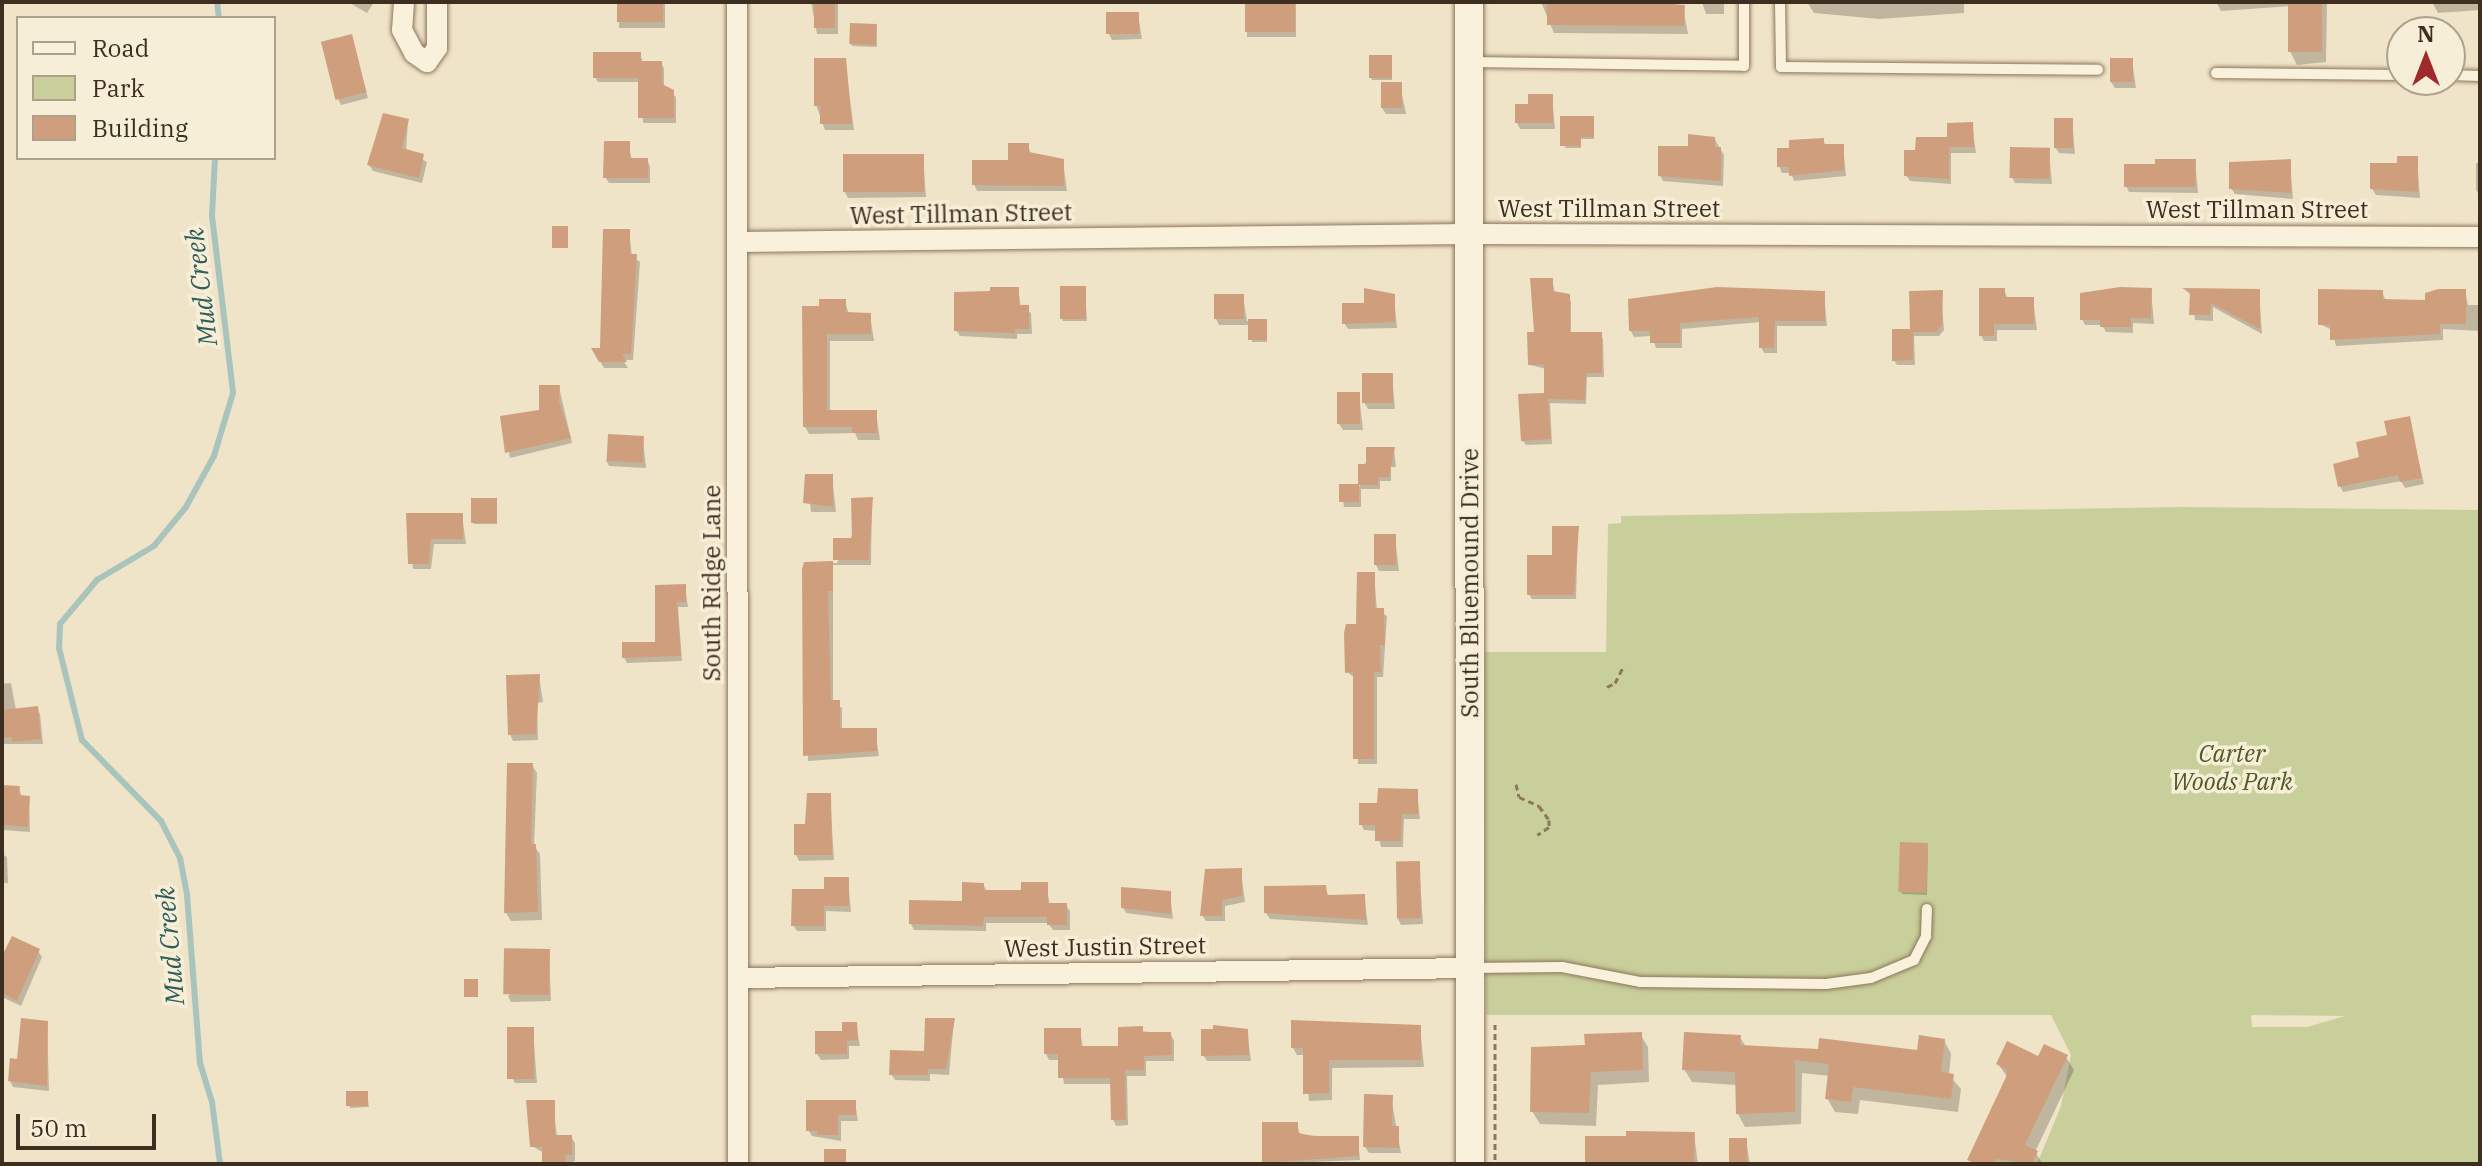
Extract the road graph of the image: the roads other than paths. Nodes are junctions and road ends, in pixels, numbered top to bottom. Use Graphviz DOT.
graph roads {
  1 [pos="404,2"];
  2 [pos="437,2"];
  3 [pos="737,2"];
  4 [pos="1469,2"];
  5 [pos="1744,2"];
  6 [pos="1780,2"];
  7 [pos="1469,62"];
  8 [pos="2098,70"];
  9 [pos="2216,73"];
  10 [pos="2386,75"];
  11 [pos="1469,234"];
  12 [pos="2480,237"];
  13 [pos="738,242"];
  14 [pos="1927,909"];
  15 [pos="1471,968"];
  16 [pos="739,978"];
  17 [pos="738,1164"];
  18 [pos="1470,1164"];
  1 -- 2 [label="street"];
  3 -- 13 [label="street, South Ridge Lane"];
  4 -- 7 [label="main road, South Bluemound Drive"];
  5 -- 7 [label="lane"];
  6 -- 8 [label="lane"];
  7 -- 11 [label="main road, South Bluemound Drive"];
  9 -- 10 [label="lane"];
  11 -- 12 [label="street, West Tillman Street"];
  11 -- 13 [label="street, West Tillman Street"];
  11 -- 15 [label="main road, South Bluemound Drive"];
  13 -- 16 [label="street, South Ridge Lane"];
  14 -- 15 [label="lane"];
  15 -- 16 [label="street, West Justin Street"];
  15 -- 18 [label="main road, South Bluemound Drive"];
  16 -- 17 [label="street, South Ridge Lane"];
}
